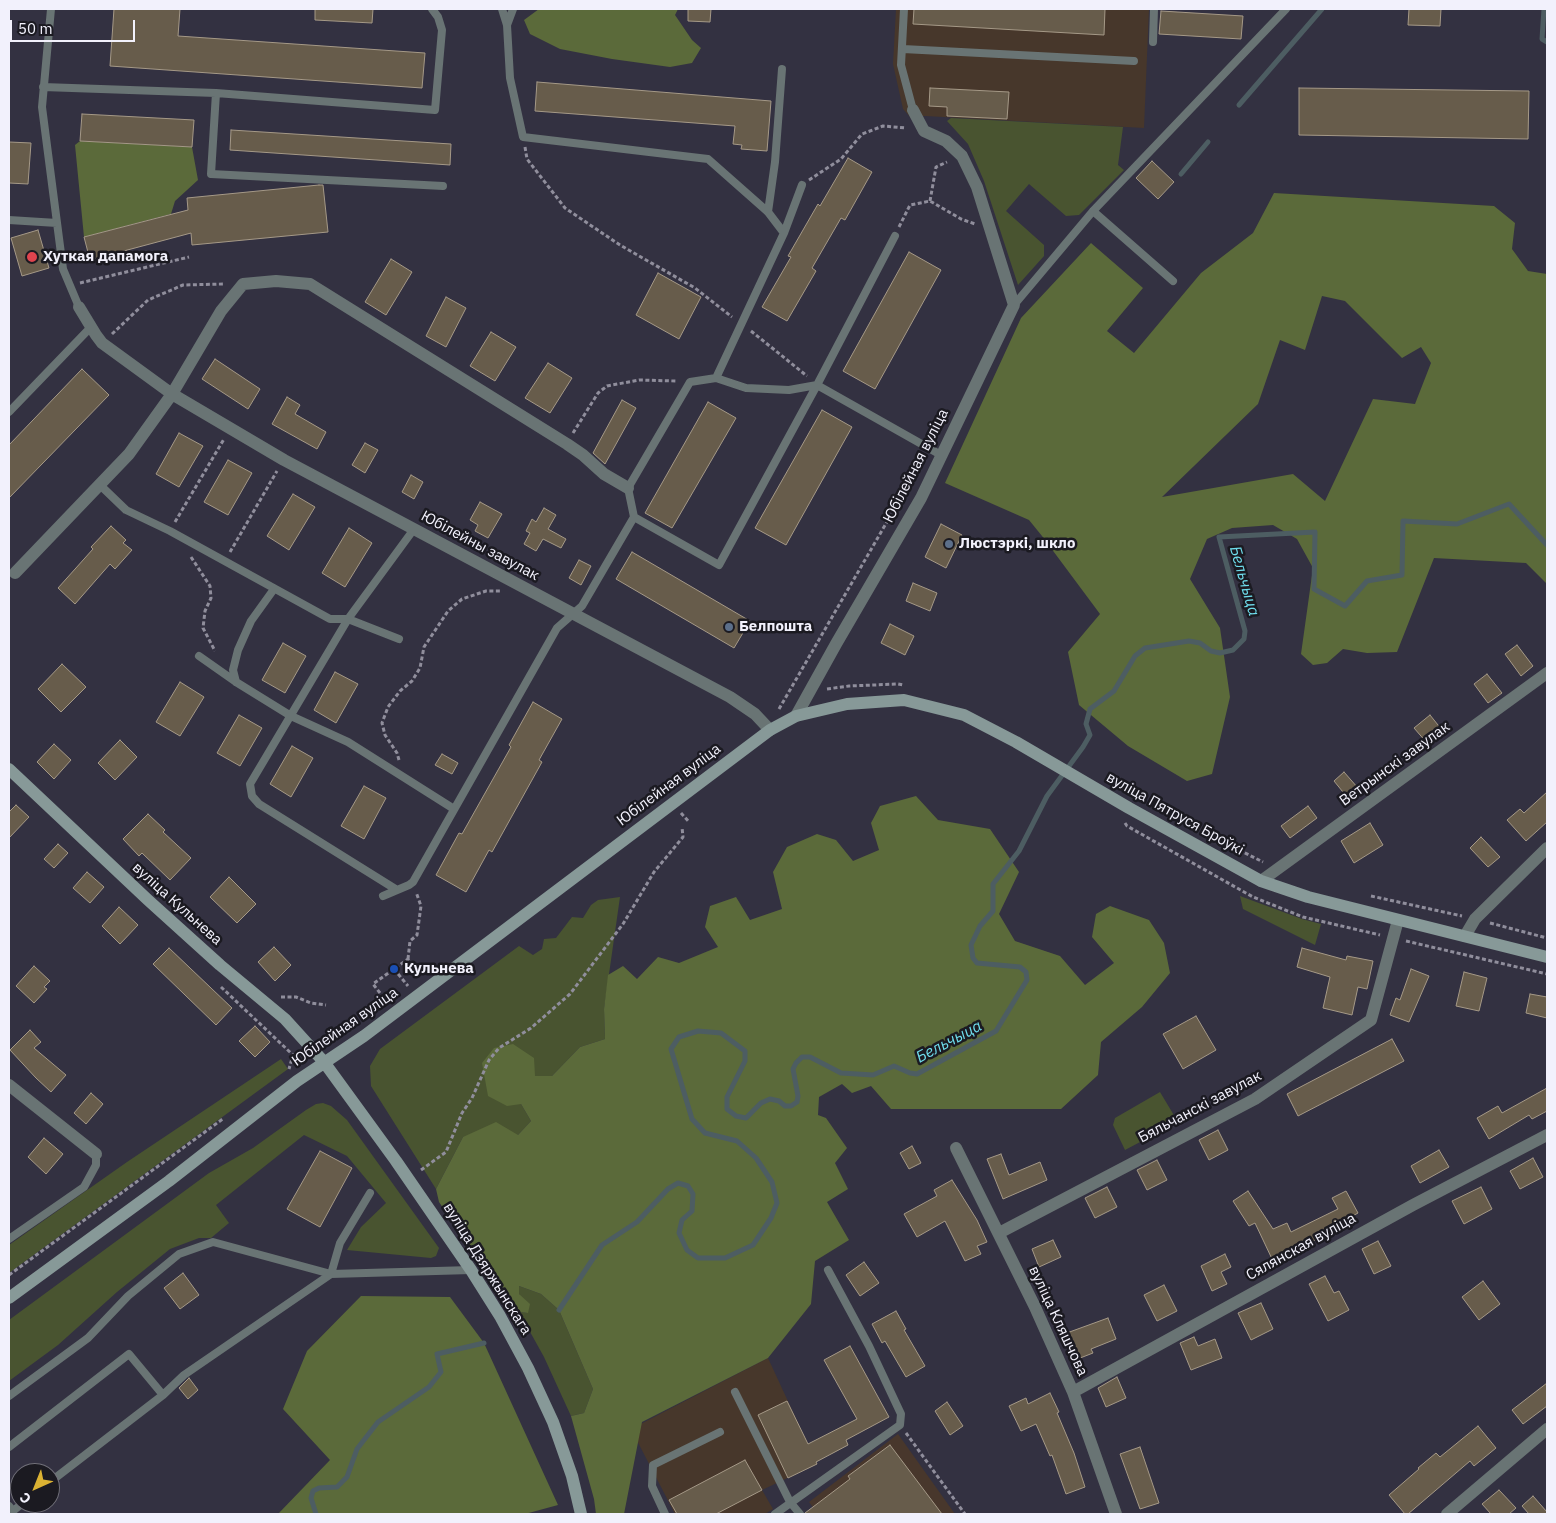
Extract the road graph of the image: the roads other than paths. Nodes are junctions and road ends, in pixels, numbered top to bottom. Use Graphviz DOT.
graph roads {
  1 [pos="51,9"];
  2 [pos="432,9"];
  3 [pos="502,9"];
  4 [pos="513,9"];
  5 [pos="904,9"];
  6 [pos="1154,9"];
  7 [pos="1286,9"];
  8 [pos="507,25"];
  9 [pos="1153,42"];
  10 [pos="903,49"];
  11 [pos="1134,62"];
  12 [pos="782,69"];
  13 [pos="43,87"];
  14 [pos="216,93"];
  15 [pos="913,110"];
  16 [pos="802,185"];
  17 [pos="443,186"];
  18 [pos="1093,211"];
  19 [pos="768,212"];
  20 [pos="9,220"];
  21 [pos="57,223"];
  22 [pos="784,233"];
  23 [pos="895,236"];
  24 [pos="1173,281"];
  25 [pos="1014,305"];
  26 [pos="79,307"];
  27 [pos="91,327"];
  28 [pos="716,378"];
  29 [pos="817,385"];
  30 [pos="172,394"];
  31 [pos="9,412"];
  32 [pos="941,455"];
  33 [pos="100,486"];
  34 [pos="628,488"];
  35 [pos="634,516"];
  36 [pos="414,529"];
  37 [pos="14,573"];
  38 [pos="274,589"];
  39 [pos="574,614"];
  40 [pos="348,619"];
  41 [pos="399,640"];
  42 [pos="199,656"];
  43 [pos="1547,673"];
  44 [pos="236,682"];
  45 [pos="291,716"];
  46 [pos="796,716"];
  47 [pos="770,730"];
  48 [pos="9,769"];
  49 [pos="454,809"];
  50 [pos="1547,848"];
  51 [pos="1261,881"];
  52 [pos="397,890"];
  53 [pos="383,896"];
  54 [pos="1398,920"];
  55 [pos="1466,936"];
  56 [pos="1547,957"];
  57 [pos="324,1062"];
  58 [pos="9,1085"];
  59 [pos="1547,1135"];
  60 [pos="956,1148"];
  61 [pos="96,1154"];
  62 [pos="370,1193"];
  63 [pos="999,1233"];
  64 [pos="9,1239"];
  65 [pos="471,1270"];
  66 [pos="828,1270"];
  67 [pos="331,1274"];
  68 [pos="9,1298"];
  69 [pos="735,1392"];
  70 [pos="1073,1392"];
  71 [pos="163,1395"];
  72 [pos="9,1396"];
  73 [pos="1547,1429"];
  74 [pos="720,1432"];
  75 [pos="9,1447"];
  76 [pos="60,1474"];
  77 [pos="790,1502"];
  78 [pos="581,1514"];
  79 [pos="665,1514"];
  80 [pos="775,1514"];
  81 [pos="800,1514"];
  82 [pos="1116,1514"];
  83 [pos="1447,1514"];
  1 -- 13 [label="lane"];
  2 -- 14 [label="lane"];
  3 -- 8 [label="lane"];
  4 -- 8 [label="lane"];
  5 -- 10 [label="lane"];
  6 -- 9 [label="lane"];
  7 -- 18 [label="lane"];
  8 -- 19 [label="lane"];
  10 -- 11 [label="lane"];
  10 -- 15 [label="lane"];
  12 -- 19 [label="lane"];
  13 -- 14 [label="lane"];
  13 -- 21 [label="lane"];
  14 -- 17 [label="lane"];
  15 -- 25 [label="street"];
  16 -- 22 [label="lane"];
  18 -- 24 [label="lane"];
  18 -- 25 [label="lane"];
  19 -- 22 [label="lane"];
  20 -- 21 [label="lane"];
  21 -- 26 [label="lane"];
  22 -- 28 [label="lane"];
  23 -- 29 [label="lane"];
  25 -- 32 [label="street, Юбілейная вуліца"];
  26 -- 27 [label="street, Юбілейны завулак"];
  27 -- 30 [label="street, Юбілейны завулак"];
  27 -- 31 [label="lane"];
  28 -- 29 [label="lane"];
  28 -- 34 [label="lane"];
  29 -- 32 [label="lane"];
  29 -- 35 [label="lane"];
  30 -- 33 [label="street"];
  30 -- 34 [label="street"];
  30 -- 36 [label="street, Юбілейны завулак"];
  32 -- 46 [label="street, Юбілейная вуліца"];
  33 -- 37 [label="street"];
  33 -- 38 [label="lane"];
  34 -- 35 [label="lane"];
  35 -- 39 [label="lane"];
  36 -- 39 [label="street, Юбілейны завулак"];
  36 -- 40 [label="lane"];
  38 -- 40 [label="lane"];
  38 -- 44 [label="lane"];
  39 -- 47 [label="street, Юбілейны завулак"];
  39 -- 49 [label="lane"];
  40 -- 41 [label="lane"];
  40 -- 45 [label="lane"];
  42 -- 44 [label="lane"];
  43 -- 51 [label="street, Ветрынскі завулак"];
  44 -- 45 [label="lane"];
  45 -- 49 [label="lane"];
  45 -- 52 [label="lane"];
  46 -- 47 [label="main road, Юбілейная вуліца"];
  46 -- 51 [label="main road, вуліца Пятруся Броўкі"];
  47 -- 57 [label="main road, Юбілейная вуліца"];
  48 -- 57 [label="main road, вуліца Кульнева"];
  49 -- 52 [label="lane"];
  50 -- 55 [label="street"];
  51 -- 54 [label="main road, вуліца Пятруся Броўкі"];
  52 -- 53 [label="lane"];
  54 -- 55 [label="main road, вуліца Пятруся Броўкі"];
  54 -- 63 [label="street, Бяльчанскі завулак"];
  55 -- 56 [label="main road, вуліца Пятруся Броўкі"];
  57 -- 65 [label="main road, вуліца Дзяржынскага"];
  57 -- 68 [label="main road, Юбілейная вуліца"];
  58 -- 61 [label="street"];
  59 -- 70 [label="street, Сялянская вуліца"];
  60 -- 63 [label="street, вуліца Кляшчова"];
  61 -- 64 [label="lane"];
  62 -- 67 [label="lane"];
  63 -- 70 [label="street, вуліца Кляшчова"];
  65 -- 67 [label="lane"];
  65 -- 78 [label="main road, вуліца Дзяржынскага"];
  66 -- 77 [label="lane"];
  67 -- 71 [label="lane"];
  67 -- 72 [label="lane"];
  69 -- 77 [label="lane"];
  70 -- 82 [label="street, вуліца Кляшчова"];
  71 -- 75 [label="lane"];
  71 -- 76 [label="lane"];
  73 -- 83 [label="street"];
  74 -- 79 [label="lane"];
  77 -- 80 [label="lane"];
  77 -- 81 [label="lane"];
}
